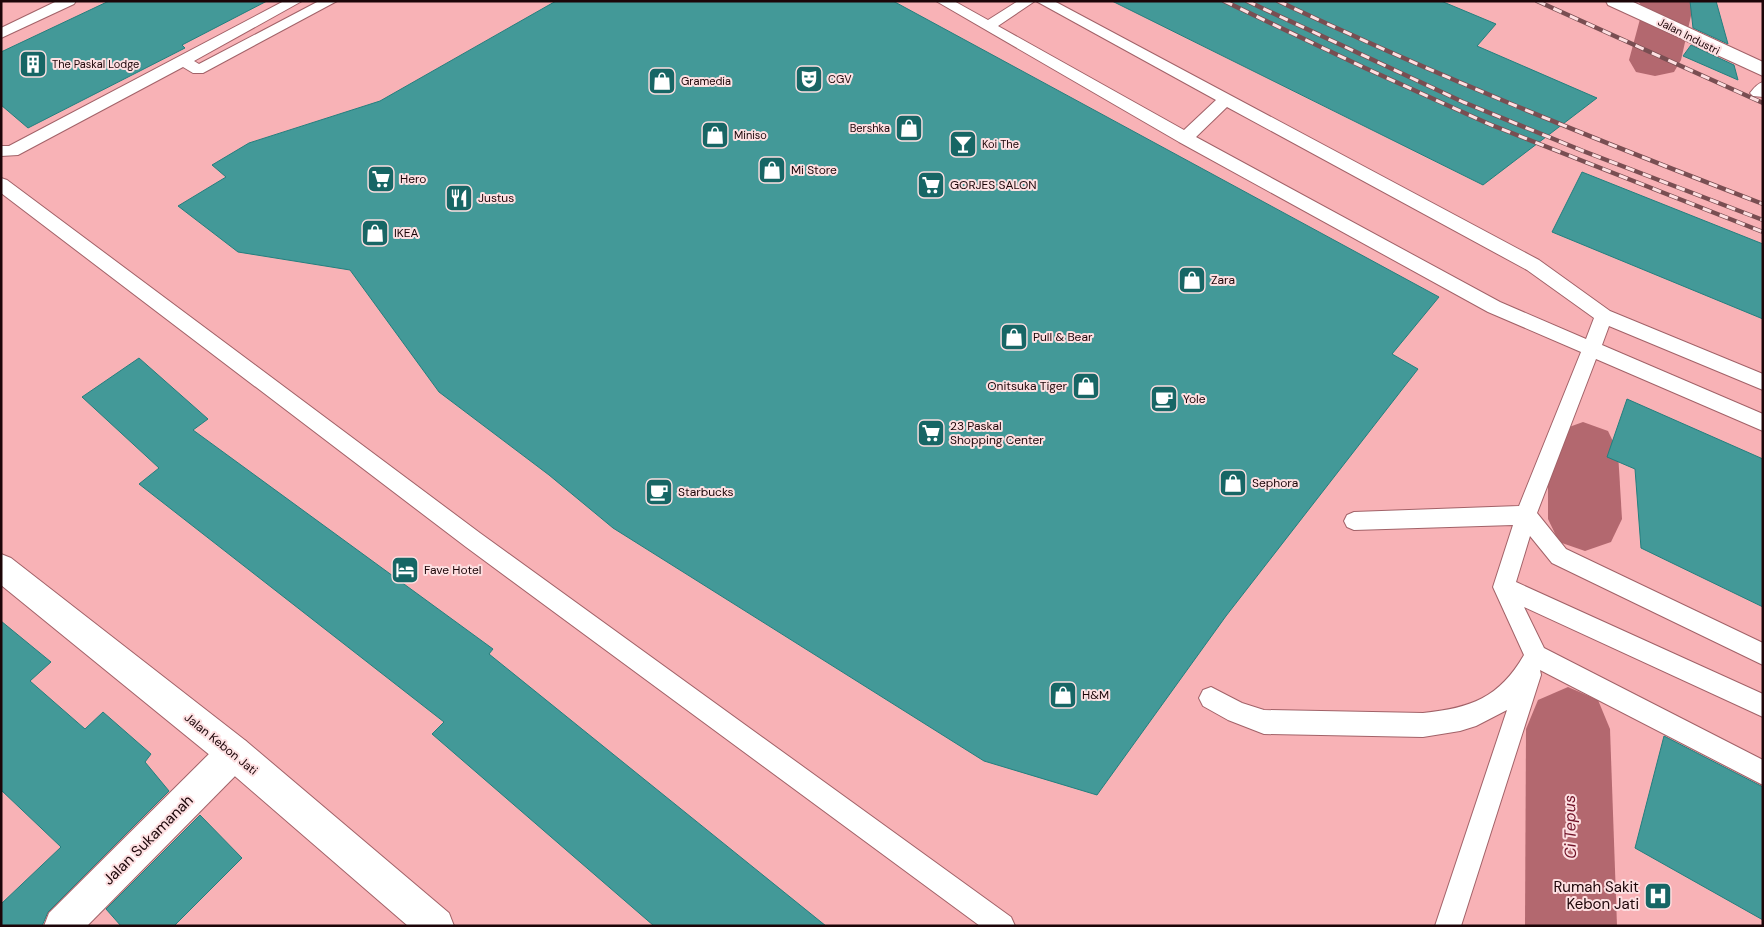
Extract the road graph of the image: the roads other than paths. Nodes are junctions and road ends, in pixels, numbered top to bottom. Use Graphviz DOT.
graph roads {
  1 [pos="69,1"];
  2 [pos="294,1"];
  3 [pos="330,1"];
  4 [pos="943,1"];
  5 [pos="1028,1"];
  6 [pos="1043,1"];
  7 [pos="1622,4"];
  8 [pos="989,26"];
  9 [pos="1,34"];
  10 [pos="183,60"];
  11 [pos="1763,70"];
  12 [pos="1225,100"];
  13 [pos="1185,138"];
  14 [pos="1,151"];
  15 [pos="1,184"];
  16 [pos="1604,316"];
  17 [pos="1592,350"];
  18 [pos="1763,382"];
  19 [pos="1763,423"];
  20 [pos="1526,515"];
  21 [pos="1354,521"];
  22 [pos="1,567"];
  23 [pos="1504,587"];
  24 [pos="1763,654"];
  25 [pos="1536,656"];
  26 [pos="1211,698"];
  27 [pos="1763,706"];
  28 [pos="234,754"];
  29 [pos="1763,773"];
  30 [pos="62,926"];
  31 [pos="436,926"];
  32 [pos="1002,926"];
  33 [pos="1448,926"];
  1 -- 9 [label="lane"];
  2 -- 10 [label="lane"];
  3 -- 10 [label="lane"];
  4 -- 8 [label="lane"];
  5 -- 8 [label="lane"];
  6 -- 12 [label="lane"];
  7 -- 11 [label="main road, Jalan Industri"];
  8 -- 13 [label="lane"];
  10 -- 14 [label="lane"];
  12 -- 13 [label="lane"];
  12 -- 16 [label="lane"];
  13 -- 17 [label="lane"];
  15 -- 32 [label="lane"];
  16 -- 17 [label="lane"];
  16 -- 18 [label="lane"];
  17 -- 19 [label="lane"];
  17 -- 20 [label="lane"];
  20 -- 21 [label="lane"];
  20 -- 23 [label="lane"];
  20 -- 24 [label="lane"];
  22 -- 28 [label="main road, Jalan Kebon Jati"];
  23 -- 25 [label="lane"];
  23 -- 27 [label="lane"];
  25 -- 26 [label="lane"];
  25 -- 29 [label="lane"];
  25 -- 33 [label="lane"];
  28 -- 30 [label="main road, Jalan Sukamanah"];
  28 -- 31 [label="main road, Jalan Kebon Jati"];
}
